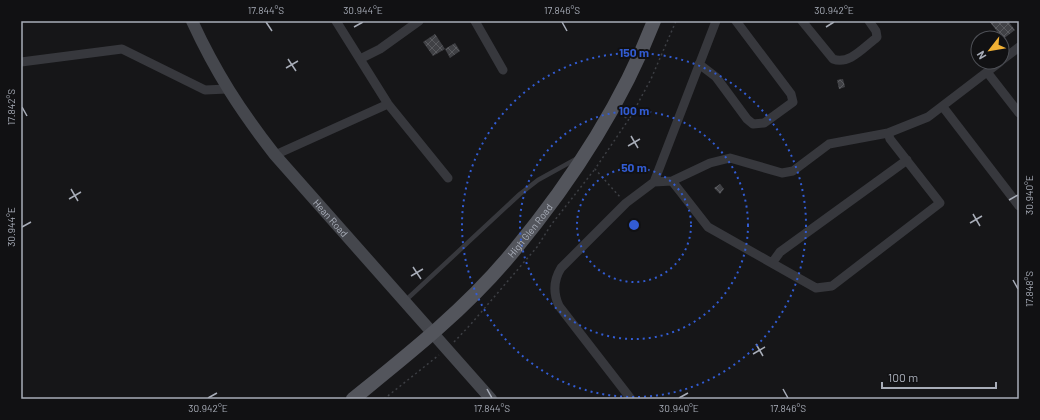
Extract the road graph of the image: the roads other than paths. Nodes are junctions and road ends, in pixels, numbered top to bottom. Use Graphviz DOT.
graph roads {
  1 [pos="192,21"];
  2 [pos="336,21"];
  3 [pos="419,21"];
  4 [pos="475,21"];
  5 [pos="654,21"];
  6 [pos="716,21"];
  7 [pos="736,21"];
  8 [pos="802,21"];
  9 [pos="869,21"];
  10 [pos="1019,47"];
  11 [pos="1010,54"];
  12 [pos="360,59"];
  13 [pos="21,62"];
  14 [pos="699,64"];
  15 [pos="503,70"];
  16 [pos="990,70"];
  17 [pos="987,72"];
  18 [pos="227,89"];
  19 [pos="388,104"];
  20 [pos="943,107"];
  21 [pos="1019,113"];
  22 [pos="888,133"];
  23 [pos="584,154"];
  24 [pos="275,155"];
  25 [pos="907,160"];
  26 [pos="448,178"];
  27 [pos="672,180"];
  28 [pos="654,182"];
  29 [pos="1019,206"];
  30 [pos="772,263"];
  31 [pos="404,301"];
  32 [pos="432,333"];
  33 [pos="353,399"];
  34 [pos="491,399"];
  35 [pos="632,399"];
  1 -- 18 [label="street, Hean Road"];
  2 -- 12 [label="street"];
  3 -- 12 [label="street"];
  4 -- 15 [label="street"];
  5 -- 23 [label="main road, High Glen Road"];
  6 -- 14 [label="street"];
  7 -- 14 [label="street"];
  8 -- 9 [label="street"];
  10 -- 11 [label="street"];
  12 -- 19 [label="street"];
  13 -- 18 [label="street"];
  14 -- 28 [label="street"];
  16 -- 17 [label="street"];
  17 -- 20 [label="street"];
  17 -- 21 [label="street"];
  18 -- 24 [label="street, Hean Road"];
  19 -- 24 [label="street"];
  19 -- 26 [label="street"];
  20 -- 22 [label="street"];
  20 -- 29 [label="street"];
  22 -- 25 [label="street"];
  22 -- 27 [label="street"];
  23 -- 31 [label="lane"];
  23 -- 32 [label="main road, High Glen Road"];
  24 -- 31 [label="street, Hean Road"];
  25 -- 30 [label="street"];
  25 -- 30 [label="street"];
  27 -- 28 [label="street"];
  27 -- 30 [label="street"];
  28 -- 35 [label="street"];
  31 -- 32 [label="street, Hean Road"];
  32 -- 33 [label="main road, High Glen Road"];
  32 -- 34 [label="street, Hean Road"];
}
